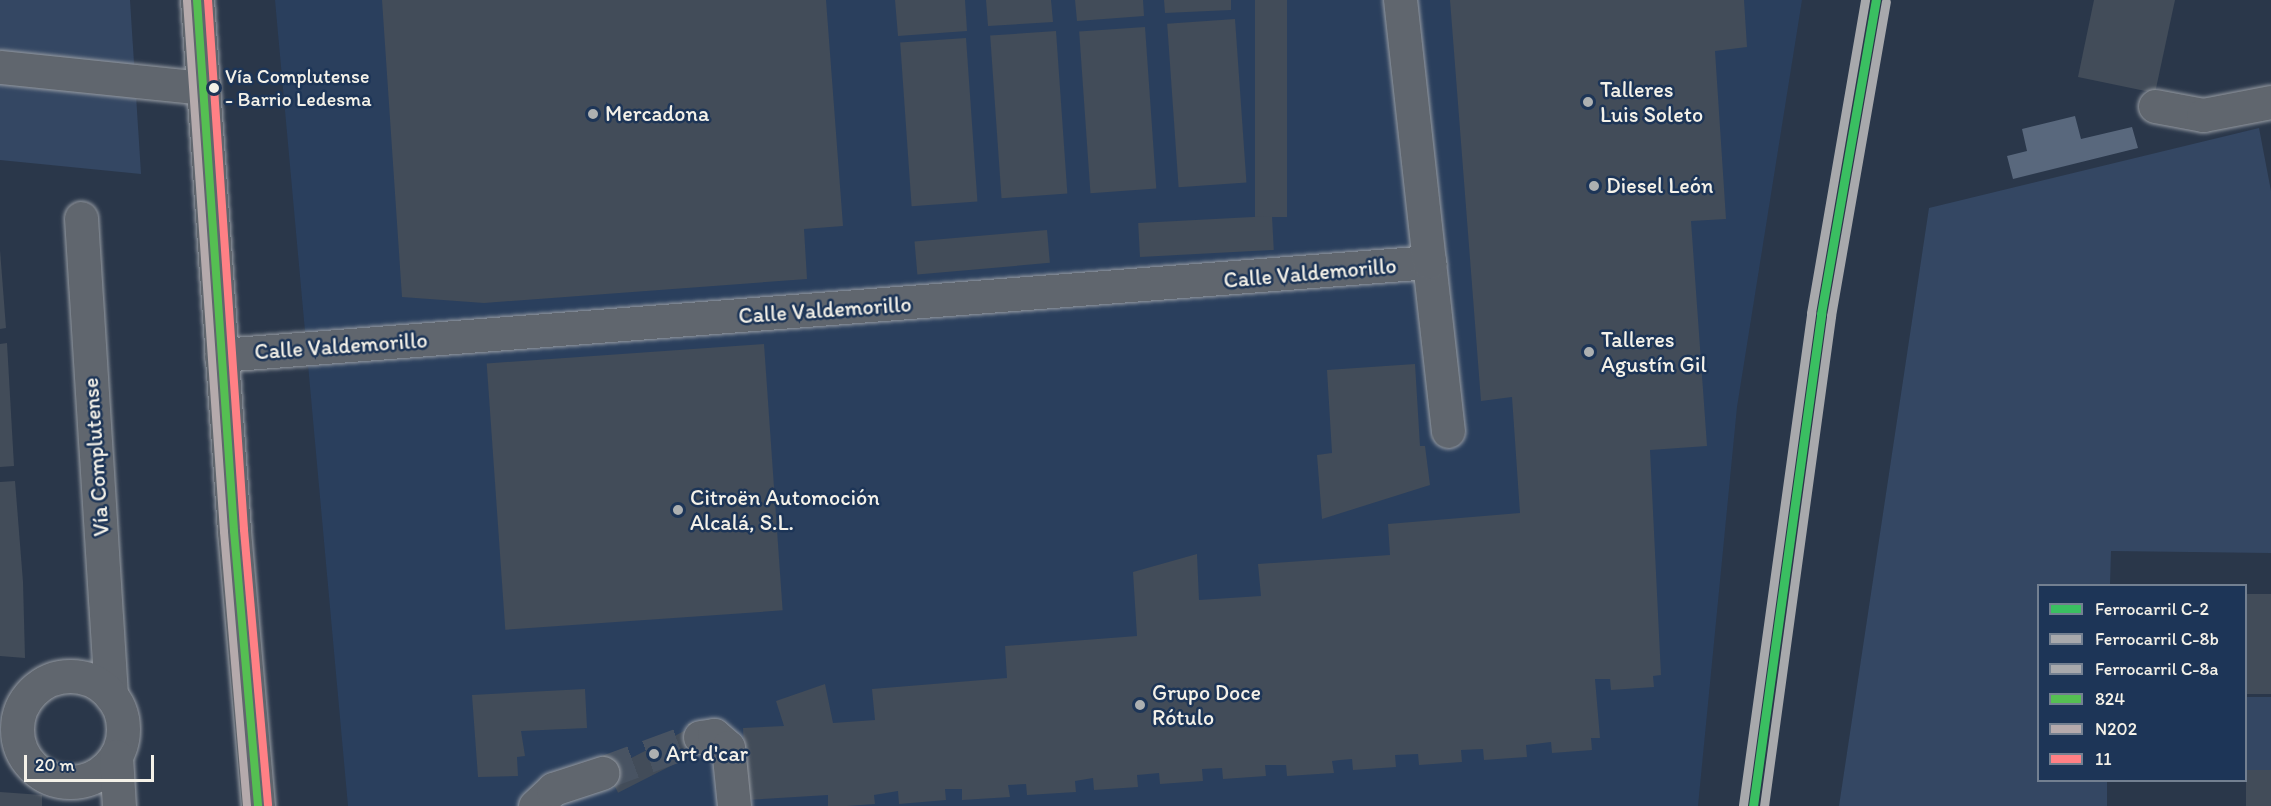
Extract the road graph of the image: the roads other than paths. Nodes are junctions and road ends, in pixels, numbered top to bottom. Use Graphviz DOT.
graph roads {
  1 [pos="197,0"];
  2 [pos="1400,0"];
  3 [pos="0,67"];
  4 [pos="203,88"];
  5 [pos="2271,102"];
  6 [pos="2155,106"];
  7 [pos="81,218"];
  8 [pos="1429,262"];
  9 [pos="221,355"];
  10 [pos="1448,431"];
  11 [pos="111,696"];
  12 [pos="10,712"];
  13 [pos="700,737"];
  14 [pos="116,756"];
  15 [pos="603,773"];
  16 [pos="119,806"];
  17 [pos="258,806"];
  18 [pos="535,806"];
  19 [pos="734,806"];
  1 -- 4 [label="street"];
  2 -- 8 [label="street, Calle Valdemorillo"];
  3 -- 4 [label="street"];
  4 -- 9 [label="street"];
  5 -- 6 [label="street"];
  7 -- 11 [label="street, Vía Complutense"];
  8 -- 9 [label="street, Calle Valdemorillo"];
  8 -- 10 [label="street, Calle Valdemorillo"];
  9 -- 17 [label="street"];
  11 -- 12 [label="street"];
  11 -- 14 [label="street"];
  12 -- 14 [label="street"];
  13 -- 19 [label="street"];
  14 -- 16 [label="street"];
  15 -- 18 [label="street"];
}
